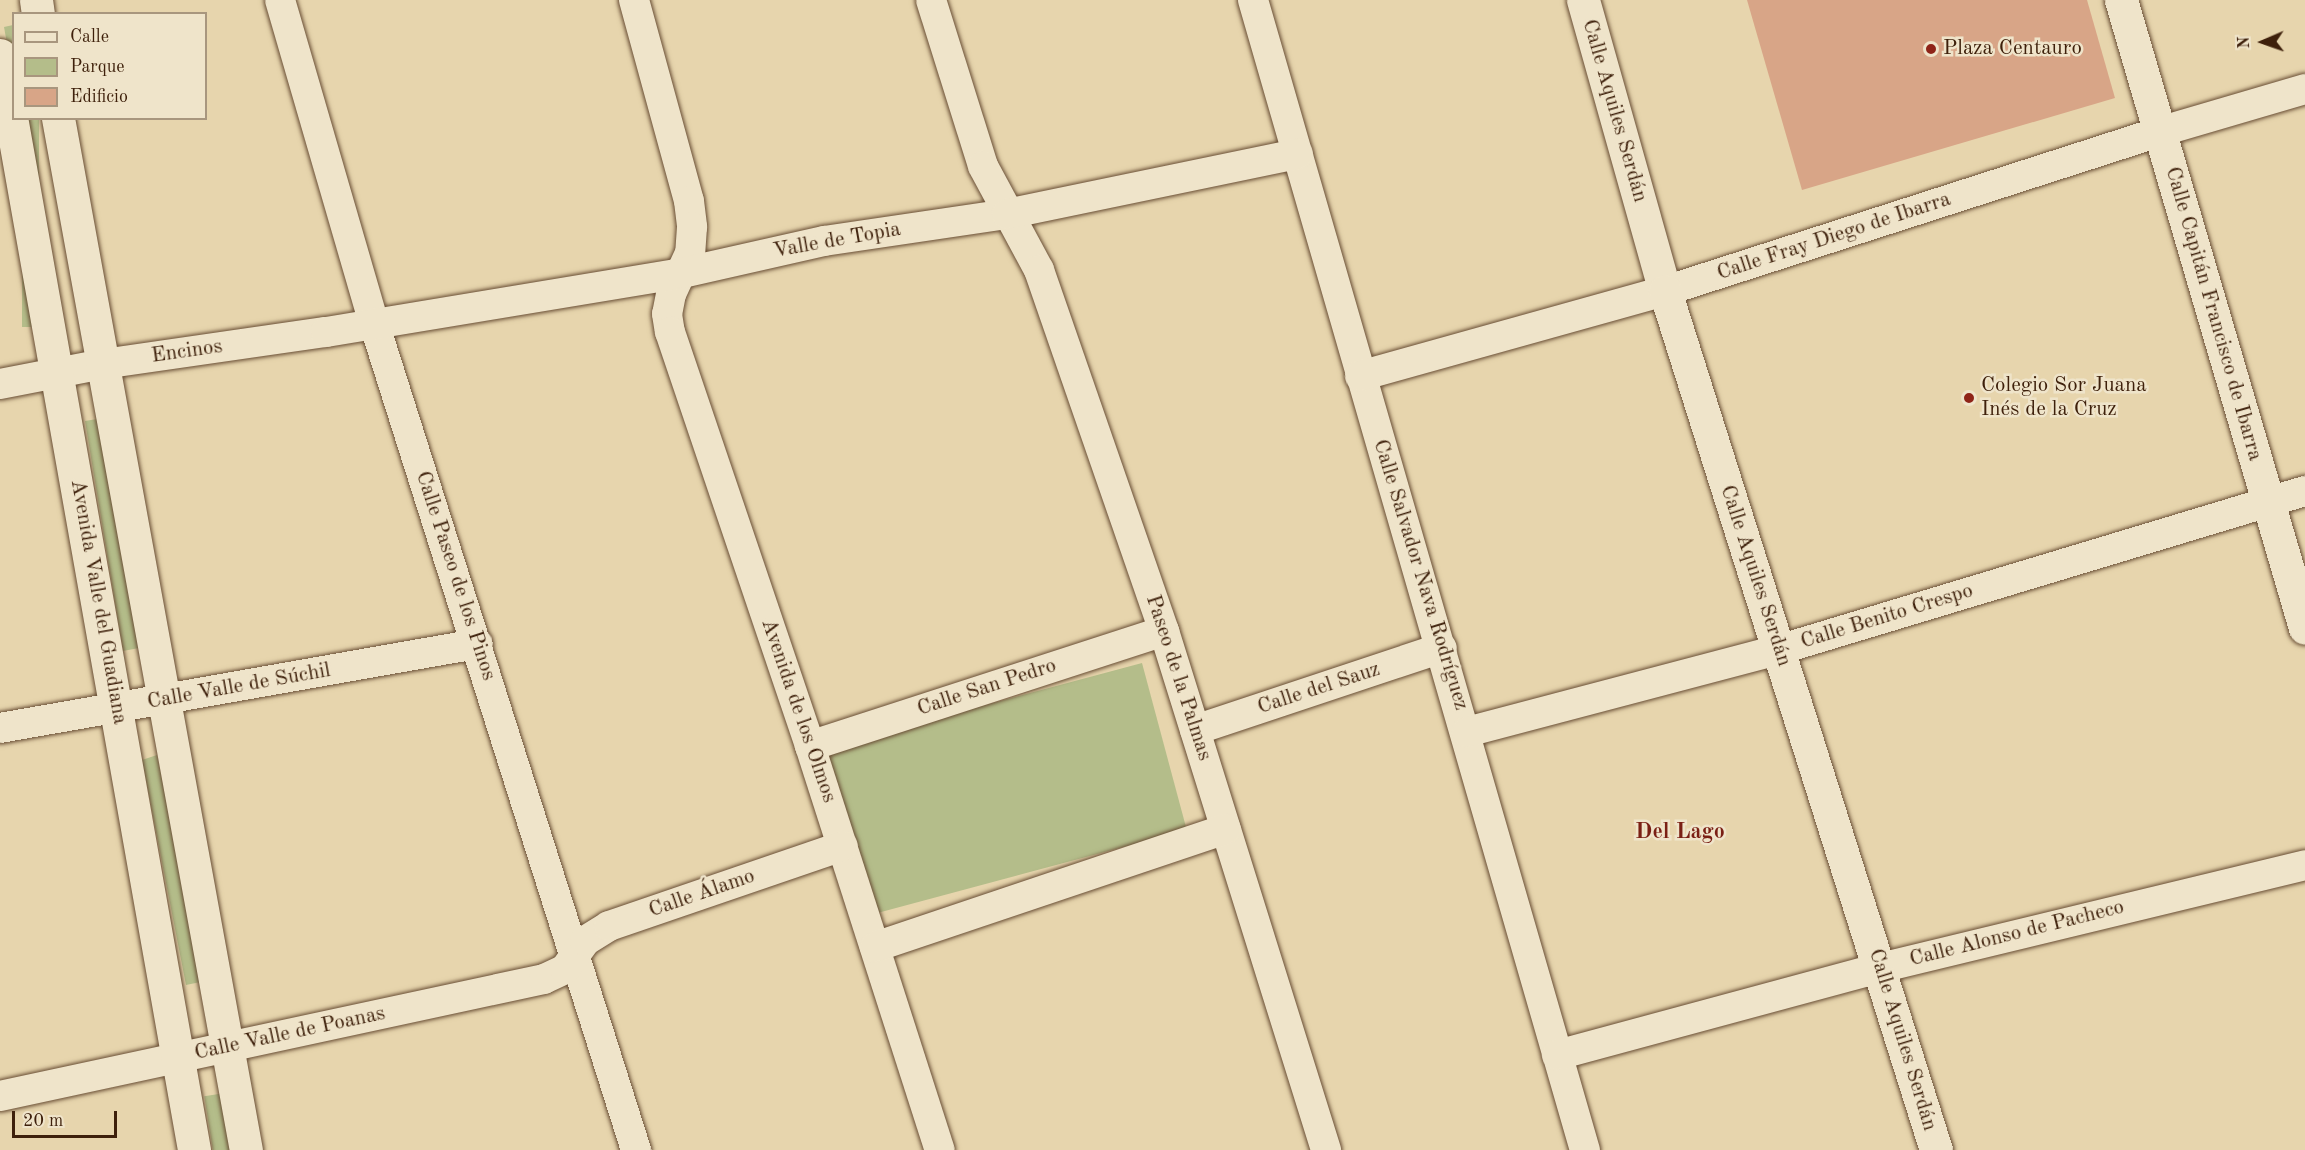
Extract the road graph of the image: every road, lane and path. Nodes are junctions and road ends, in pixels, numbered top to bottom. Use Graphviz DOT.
graph roads {
  1 [pos="280,0"];
  2 [pos="634,0"];
  3 [pos="931,0"];
  4 [pos="1255,0"];
  5 [pos="1583,0"];
  6 [pos="2121,0"];
  7 [pos="0,56"];
  8 [pos="2305,89"];
  9 [pos="58,120"];
  10 [pos="2159,132"];
  11 [pos="1298,154"];
  12 [pos="1007,214"];
  13 [pos="681,273"];
  14 [pos="1665,291"];
  15 [pos="374,323"];
  16 [pos="103,364"];
  17 [pos="57,373"];
  18 [pos="1360,376"];
  19 [pos="0,384"];
  20 [pos="2305,491"];
  21 [pos="2268,502"];
  22 [pos="2305,628"];
  23 [pos="1164,631"];
  24 [pos="478,644"];
  25 [pos="1442,648"];
  26 [pos="1778,650"];
  27 [pos="165,700"];
  28 [pos="118,709"];
  29 [pos="0,728"];
  30 [pos="1195,730"];
  31 [pos="1467,732"];
  32 [pos="810,746"];
  33 [pos="1226,829"];
  34 [pos="843,846"];
  35 [pos="2305,865"];
  36 [pos="875,947"];
  37 [pos="574,959"];
  38 [pos="1880,968"];
  39 [pos="227,1048"];
  40 [pos="1557,1055"];
  41 [pos="178,1058"];
  42 [pos="0,1096"];
  43 [pos="194,1150"];
  44 [pos="246,1150"];
  45 [pos="636,1150"];
  46 [pos="940,1150"];
  47 [pos="1326,1150"];
  48 [pos="1585,1150"];
  49 [pos="1936,1150"];
  1 -- 15 [label="street, Calle Paseo de los Pinos"];
  2 -- 13 [label="street, Avenida de los Olmos"];
  3 -- 12 [label="street, Paseo de la Palmas"];
  4 -- 11 [label="street, Calle Salvador Nava Rodríguez"];
  5 -- 14 [label="street, Calle Aquiles Serdán"];
  6 -- 10 [label="street, Calle Capitán Francisco de Ibarra"];
  7 -- 17 [label="street, Avenida Valle del Guadiana"];
  8 -- 10 [label="street, Calle Fray Diego de Ibarra"];
  9 -- 16 [label="street"];
  10 -- 14 [label="street, Calle Fray Diego de Ibarra"];
  10 -- 21 [label="street, Calle Capitán Francisco de Ibarra"];
  11 -- 12 [label="street, Valle de Topia"];
  11 -- 18 [label="street, Calle Salvador Nava Rodríguez"];
  12 -- 13 [label="street, Valle de Topia"];
  12 -- 23 [label="street, Paseo de la Palmas"];
  13 -- 15 [label="street, Valle de Topia"];
  13 -- 32 [label="street, Avenida de los Olmos"];
  14 -- 18 [label="street, Calle Fray Diego de Ibarra"];
  14 -- 26 [label="street, Calle Aquiles Serdán"];
  15 -- 16 [label="street, Encinos"];
  15 -- 24 [label="street, Calle Paseo de los Pinos"];
  16 -- 17 [label="street, Encinos"];
  16 -- 27 [label="street"];
  17 -- 19 [label="street, Encinos"];
  17 -- 28 [label="street, Avenida Valle del Guadiana"];
  18 -- 25 [label="street, Calle Salvador Nava Rodríguez"];
  20 -- 21 [label="street, Calle Benito Crespo"];
  21 -- 22 [label="street, Calle Capitán Francisco de Ibarra"];
  21 -- 26 [label="street, Calle Benito Crespo"];
  23 -- 30 [label="street, Paseo de la Palmas"];
  23 -- 32 [label="street, Calle San Pedro"];
  24 -- 27 [label="street, Calle Valle de Súchil"];
  24 -- 37 [label="street, Calle Paseo de los Pinos"];
  25 -- 30 [label="street, Calle del Sauz"];
  25 -- 31 [label="street, Calle Salvador Nava Rodríguez"];
  26 -- 31 [label="street, Calle Benito Crespo"];
  26 -- 38 [label="street, Calle Aquiles Serdán"];
  27 -- 28 [label="street, Calle Valle de Súchil"];
  27 -- 39 [label="street"];
  28 -- 29 [label="street, Calle Valle de Súchil"];
  28 -- 41 [label="street, Avenida Valle del Guadiana"];
  30 -- 33 [label="street, Paseo de la Palmas"];
  31 -- 40 [label="street, Calle Salvador Nava Rodríguez"];
  32 -- 34 [label="street, Avenida de los Olmos"];
  33 -- 36 [label="street"];
  33 -- 47 [label="street, Paseo de la Palmas"];
  34 -- 36 [label="street, Avenida de los Olmos"];
  34 -- 37 [label="street, Calle Álamo"];
  35 -- 38 [label="street, Calle Alonso de Pacheco"];
  36 -- 46 [label="street, Avenida de los Olmos"];
  37 -- 39 [label="street, Calle Valle de Poanas"];
  37 -- 45 [label="street, Calle Paseo de los Pinos"];
  38 -- 40 [label="street, Calle Alonso de Pacheco"];
  38 -- 49 [label="street, Calle Aquiles Serdán"];
  39 -- 41 [label="street, Calle Valle de Poanas"];
  39 -- 44 [label="street"];
  40 -- 48 [label="street, Calle Salvador Nava Rodríguez"];
  41 -- 42 [label="street, Calle Valle de Poanas"];
  41 -- 43 [label="street, Avenida Valle del Guadiana"];
}
